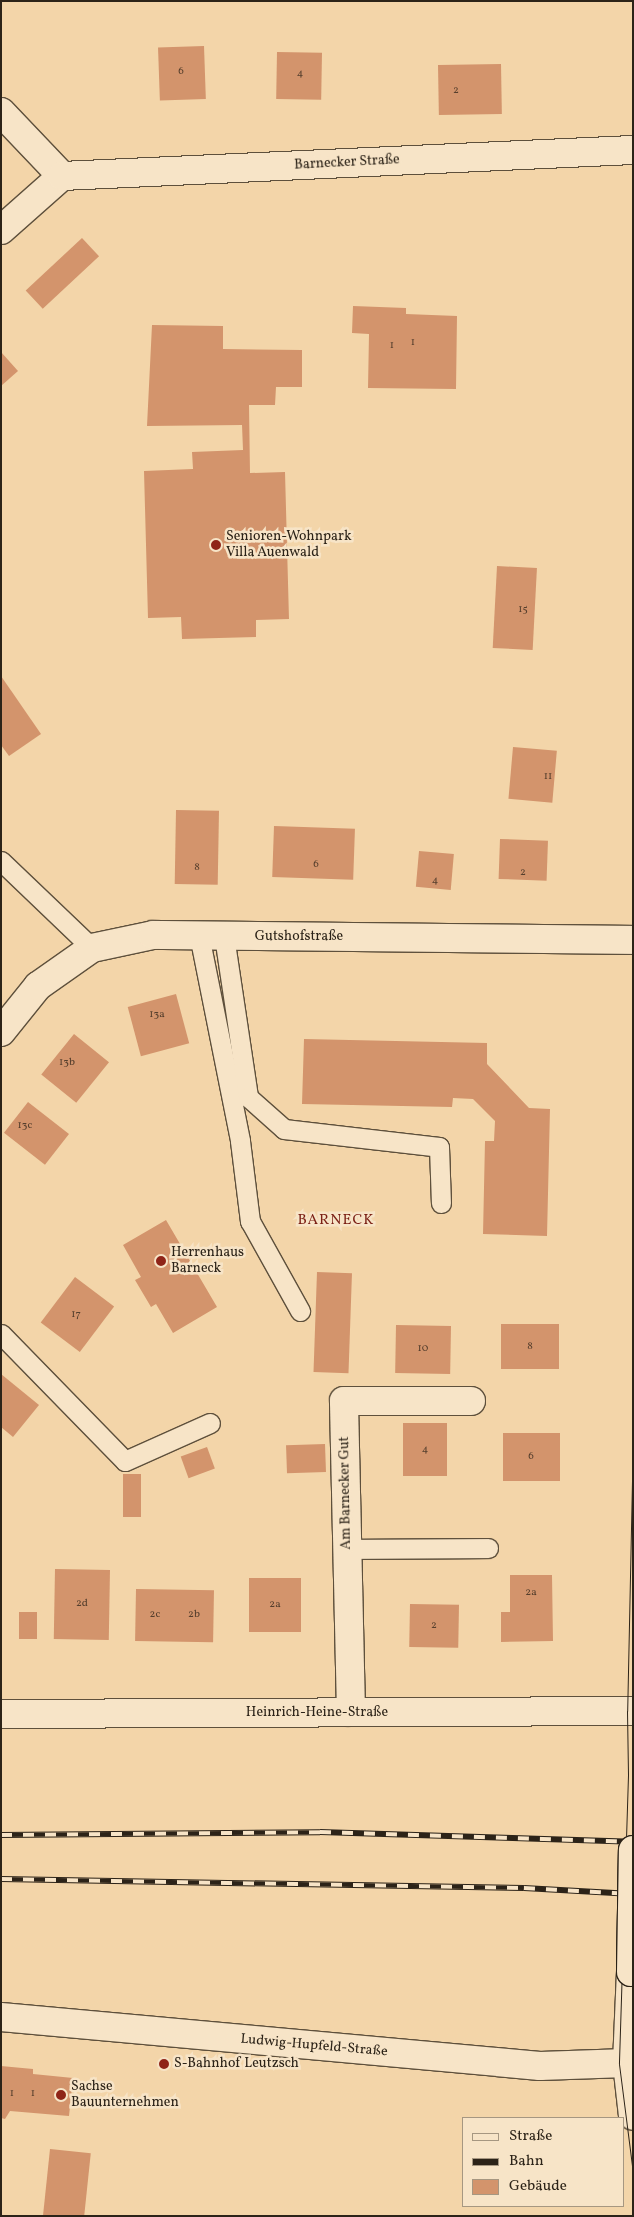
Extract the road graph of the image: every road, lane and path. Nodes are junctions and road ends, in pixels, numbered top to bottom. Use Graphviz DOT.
graph roads {
  1 [pos="1,112"];
  2 [pos="633,150"];
  3 [pos="62,176"];
  4 [pos="1,230"];
  5 [pos="1,861"];
  6 [pos="212,936"];
  7 [pos="633,940"];
  8 [pos="92,948"];
  9 [pos="1,1032"];
  10 [pos="441,1203"];
  11 [pos="300,1310"];
  12 [pos="1,1334"];
  13 [pos="470,1401"];
  14 [pos="210,1423"];
  15 [pos="488,1548"];
  16 [pos="347,1549"];
  17 [pos="633,1711"];
  18 [pos="350,1712"];
  19 [pos="1,1714"];
  20 [pos="633,1850"];
  21 [pos="1,2017"];
  22 [pos="630,2062"];
  23 [pos="633,2116"];
  1 -- 3 [label="street"];
  2 -- 3 [label="street, Barnecker Straße"];
  3 -- 4 [label="street"];
  5 -- 8 [label="lane"];
  6 -- 7 [label="street, Gutshofstraße"];
  6 -- 8 [label="street, Gutshofstraße"];
  6 -- 10 [label="lane"];
  6 -- 11 [label="lane"];
  8 -- 9 [label="street, Gutshofstraße"];
  12 -- 14 [label="lane"];
  13 -- 16 [label="street, Am Barnecker Gut"];
  15 -- 16 [label="lane"];
  16 -- 18 [label="street, Am Barnecker Gut"];
  17 -- 18 [label="street, Heinrich-Heine-Straße"];
  18 -- 19 [label="street, Heinrich-Heine-Straße"];
  20 -- 22 [label="street, bridge"];
  21 -- 22 [label="street, Ludwig-Hupfeld-Straße"];
  22 -- 23 [label="street"];
}
